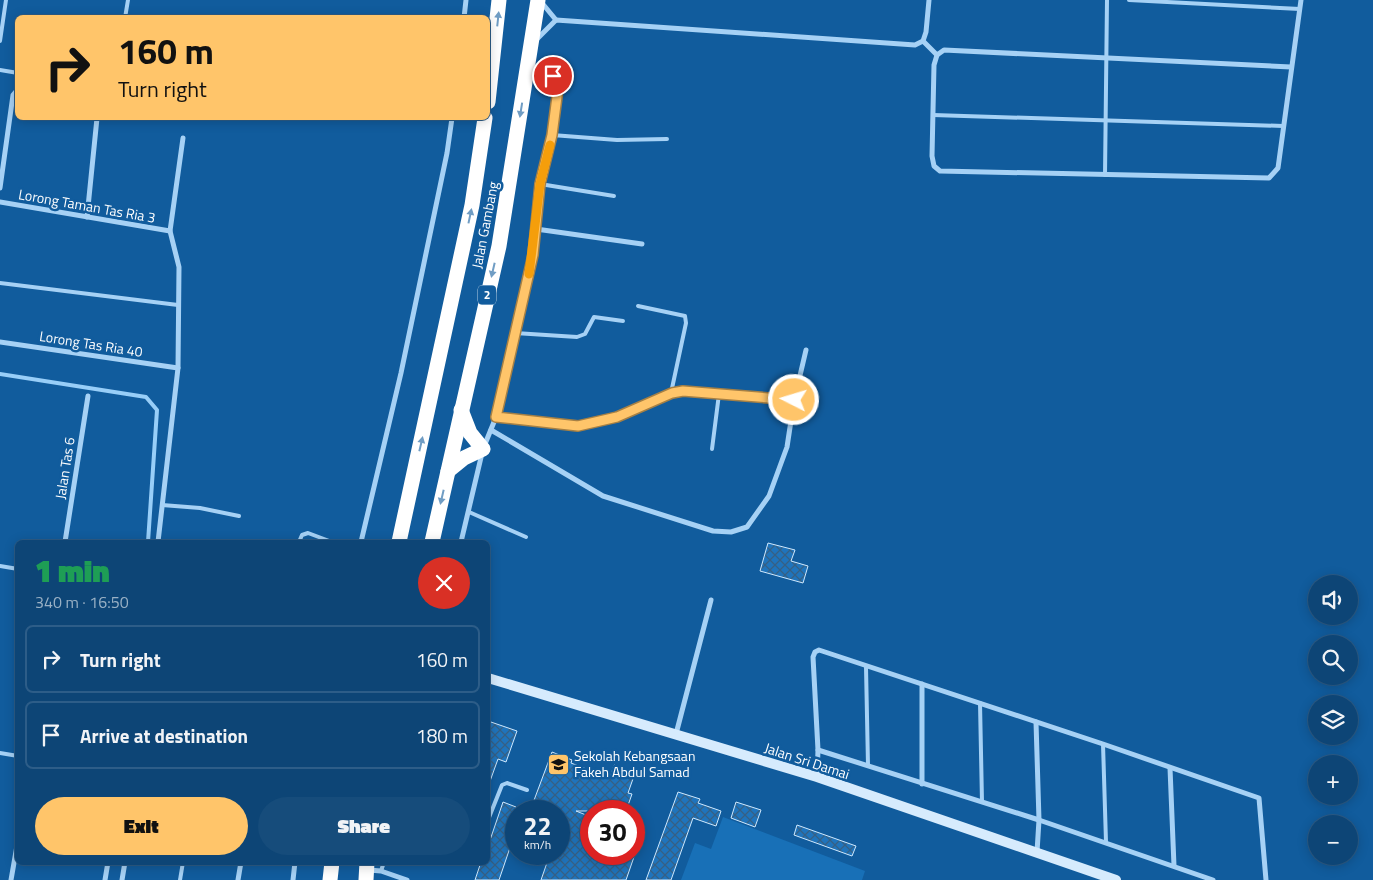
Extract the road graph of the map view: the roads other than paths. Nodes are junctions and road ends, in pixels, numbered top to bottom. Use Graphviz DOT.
graph roads {
  1 [pos="6,0"];
  2 [pos="128,0"];
  3 [pos="466,0"];
  4 [pos="500,0"];
  5 [pos="539,0"];
  6 [pos="929,0"];
  7 [pos="1107,0"];
  8 [pos="1129,0"];
  9 [pos="1301,0"];
  10 [pos="1300,9"];
  11 [pos="126,15"];
  12 [pos="464,15"];
  13 [pos="556,20"];
  14 [pos="0,41"];
  15 [pos="923,41"];
  16 [pos="532,45"];
  17 [pos="937,55"];
  18 [pos="1107,57"];
  19 [pos="529,64"];
  20 [pos="1291,67"];
  21 [pos="0,70"];
  22 [pos="15,72"];
  23 [pos="490,85"];
  24 [pos="15,93"];
  25 [pos="933,115"];
  26 [pos="97,120"];
  27 [pos="452,120"];
  28 [pos="485,120"];
  29 [pos="1106,121"];
  30 [pos="1283,126"];
  31 [pos="552,135"];
  32 [pos="183,138"];
  33 [pos="667,139"];
  34 [pos="1105,175"];
  35 [pos="540,184"];
  36 [pos="0,188"];
  37 [pos="614,196"];
  38 [pos="0,202"];
  39 [pos="87,217"];
  40 [pos="536,229"];
  41 [pos="170,231"];
  42 [pos="642,244"];
  43 [pos="0,283"];
  44 [pos="178,305"];
  45 [pos="638,306"];
  46 [pos="623,321"];
  47 [pos="516,333"];
  48 [pos="0,342"];
  49 [pos="806,350"];
  50 [pos="178,368"];
  51 [pos="672,393"];
  52 [pos="719,394"];
  53 [pos="88,396"];
  54 [pos="794,400"];
  55 [pos="461,408"];
  56 [pos="496,417"];
  57 [pos="491,430"];
  58 [pos="712,449"];
  59 [pos="483,450"];
  60 [pos="448,471"];
  61 [pos="162,505"];
  62 [pos="468,512"];
  63 [pos="240,516"];
  64 [pos="526,537"];
  65 [pos="65,540"];
  66 [pos="158,540"];
  67 [pos="300,540"];
  68 [pos="327,540"];
  69 [pos="361,540"];
  70 [pos="399,540"];
  71 [pos="432,540"];
  72 [pos="461,540"];
  73 [pos="0,566"];
  74 [pos="15,568"];
  75 [pos="711,600"];
  76 [pos="866,667"];
  77 [pos="490,679"];
  78 [pos="922,684"];
  79 [pos="980,703"];
  80 [pos="1036,722"];
  81 [pos="676,734"];
  82 [pos="1104,744"];
  83 [pos="818,750"];
  84 [pos="0,754"];
  85 [pos="15,756"];
  86 [pos="868,765"];
  87 [pos="1170,768"];
  88 [pos="817,777"];
  89 [pos="922,784"];
  90 [pos="526,790"];
  91 [pos="982,802"];
  92 [pos="490,815"];
  93 [pos="1039,820"];
  94 [pos="1106,842"];
  95 [pos="1037,852"];
  96 [pos="15,857"];
  97 [pos="108,865"];
  98 [pos="124,865"];
  99 [pos="182,865"];
  100 [pos="240,865"];
  101 [pos="295,865"];
  102 [pos="332,865"];
  103 [pos="1174,866"];
  104 [pos="370,871"];
  105 [pos="11,880"];
  106 [pos="106,880"];
  107 [pos="122,880"];
  108 [pos="180,880"];
  109 [pos="238,880"];
  110 [pos="293,880"];
  111 [pos="330,880"];
  112 [pos="407,880"];
  113 [pos="1116,880"];
  114 [pos="1214,880"];
  115 [pos="1266,880"];
  1 -- 14 [label="lane"];
  2 -- 11 [label="lane"];
  3 -- 12 [label="street"];
  23 -- 4 [label="highway, one-way"];
  5 -- 13 [label="street"];
  5 -- 16 [label="highway, Jalan Gambang / 2"];
  6 -- 15 [label="street"];
  7 -- 18 [label="lane"];
  8 -- 10 [label="lane"];
  9 -- 10 [label="street"];
  10 -- 20 [label="street"];
  13 -- 15 [label="street"];
  13 -- 16 [label="street"];
  15 -- 17 [label="street"];
  16 -- 19 [label="highway, Jalan Gambang / 2"];
  17 -- 18 [label="street"];
  17 -- 25 [label="street"];
  18 -- 20 [label="street"];
  18 -- 29 [label="lane"];
  19 -- 31 [label="street"];
  19 -- 55 [label="highway, Jalan Gambang / 2, one-way"];
  20 -- 30 [label="street"];
  21 -- 22 [label="lane"];
  24 -- 36 [label="street"];
  25 -- 29 [label="lane"];
  25 -- 34 [label="street"];
  26 -- 39 [label="street"];
  27 -- 69 [label="street"];
  70 -- 28 [label="highway, Jalan Gambang, one-way"];
  29 -- 30 [label="lane"];
  29 -- 34 [label="lane"];
  30 -- 34 [label="street"];
  31 -- 33 [label="lane"];
  31 -- 35 [label="street"];
  32 -- 41 [label="street"];
  35 -- 37 [label="lane"];
  35 -- 40 [label="street"];
  38 -- 39 [label="street, Lorong Taman Tas Ria 3"];
  39 -- 41 [label="street, Lorong Taman Tas Ria 3"];
  40 -- 42 [label="street"];
  40 -- 47 [label="street"];
  41 -- 44 [label="street"];
  43 -- 44 [label="lane"];
  44 -- 50 [label="street"];
  45 -- 51 [label="lane"];
  46 -- 47 [label="lane"];
  47 -- 56 [label="street"];
  48 -- 50 [label="street, Lorong Tas Ria 40"];
  49 -- 54 [label="street"];
  50 -- 61 [label="street"];
  51 -- 52 [label="street"];
  51 -- 56 [label="street"];
  52 -- 54 [label="street"];
  52 -- 58 [label="lane"];
  53 -- 65 [label="street, Jalan Tas 6"];
  54 -- 57 [label="street"];
  55 -- 59 [label="highway"];
  55 -- 60 [label="highway, Jalan Gambang / 2"];
  56 -- 57 [label="street"];
  57 -- 59 [label="street"];
  59 -- 60 [label="highway"];
  59 -- 62 [label="street"];
  60 -- 71 [label="highway, Jalan Gambang / 2, one-way"];
  61 -- 63 [label="lane"];
  61 -- 66 [label="street"];
  62 -- 64 [label="lane"];
  62 -- 72 [label="street"];
  67 -- 68 [label="lane"];
  73 -- 74 [label="lane"];
  75 -- 81 [label="street"];
  76 -- 78 [label="street"];
  76 -- 83 [label="street"];
  76 -- 86 [label="lane"];
  77 -- 81 [label="street, Jalan Sri Damai"];
  78 -- 79 [label="street"];
  78 -- 89 [label="street"];
  79 -- 80 [label="street"];
  79 -- 91 [label="lane"];
  80 -- 82 [label="street"];
  80 -- 93 [label="street"];
  81 -- 88 [label="street, Jalan Sri Damai"];
  82 -- 87 [label="street"];
  82 -- 94 [label="lane"];
  83 -- 86 [label="street"];
  83 -- 88 [label="street"];
  84 -- 85 [label="lane"];
  86 -- 89 [label="street"];
  87 -- 103 [label="street"];
  87 -- 115 [label="street"];
  88 -- 95 [label="street, Jalan Sri Damai"];
  89 -- 91 [label="street"];
  90 -- 92 [label="lane"];
  91 -- 93 [label="street"];
  93 -- 94 [label="street"];
  93 -- 95 [label="street"];
  94 -- 103 [label="street"];
  95 -- 113 [label="street, Jalan Sri Damai"];
  96 -- 105 [label="street"];
  97 -- 106 [label="street"];
  98 -- 107 [label="street"];
  99 -- 108 [label="lane"];
  100 -- 109 [label="street"];
  101 -- 110 [label="street"];
  102 -- 111 [label="highway"];
  103 -- 114 [label="street"];
  104 -- 112 [label="street"];
}
